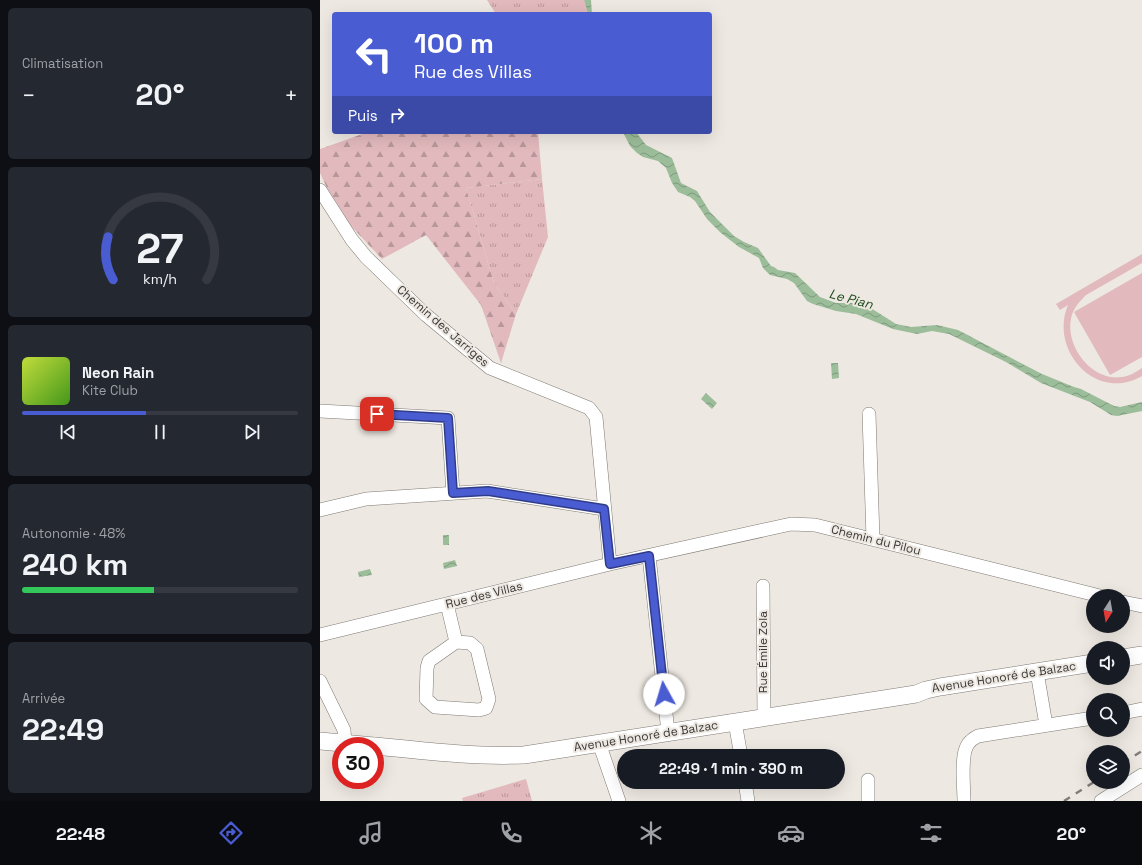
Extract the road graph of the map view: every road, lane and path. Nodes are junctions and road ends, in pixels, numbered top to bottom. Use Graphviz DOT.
graph roads {
  1 [pos="320,190"];
  2 [pos="320,411"];
  3 [pos="869,414"];
  4 [pos="453,493"];
  5 [pos="604,509"];
  6 [pos="320,510"];
  7 [pos="873,539"];
  8 [pos="649,556"];
  9 [pos="610,564"];
  10 [pos="763,586"];
  11 [pos="1086,592"];
  12 [pos="1130,603"];
  13 [pos="447,604"];
  14 [pos="1142,606"];
  15 [pos="320,635"];
  16 [pos="456,642"];
  17 [pos="1142,655"];
  18 [pos="1130,657"];
  19 [pos="1142,663"];
  20 [pos="1086,665"];
  21 [pos="1130,665"];
  22 [pos="1086,672"];
  23 [pos="1038,676"];
  24 [pos="320,681"];
  25 [pos="1142,709"];
  26 [pos="1130,711"];
  27 [pos="764,718"];
  28 [pos="1086,719"];
  29 [pos="735,722"];
  30 [pos="1046,726"];
  31 [pos="668,732"];
  32 [pos="345,737"];
  33 [pos="320,741"];
  34 [pos="332,742"];
  35 [pos="598,743"];
  36 [pos="384,747"];
  37 [pos="740,749"];
  38 [pos="1142,775"];
  39 [pos="868,780"];
  40 [pos="746,789"];
  41 [pos="1119,796"];
  42 [pos="619,801"];
  43 [pos="748,801"];
  44 [pos="868,801"];
  45 [pos="964,801"];
  46 [pos="1101,801"];
  1 -- 5 [label="street, Chemin des Jarriges"];
  2 -- 4 [label="street"];
  3 -- 7 [label="street"];
  4 -- 5 [label="street"];
  4 -- 6 [label="street"];
  5 -- 9 [label="street, Chemin des Jarriges"];
  7 -- 8 [label="street, Chemin du Pilou"];
  7 -- 11 [label="street, Chemin du Pilou"];
  8 -- 9 [label="street, Rue des Villas"];
  8 -- 31 [label="street"];
  9 -- 13 [label="street, Rue des Villas"];
  10 -- 27 [label="street, Rue Émile Zola"];
  12 -- 14 [label="street"];
  13 -- 15 [label="street, Rue des Villas"];
  13 -- 16 [label="street"];
  16 -- 16 [label="street"];
  17 -- 18 [label="main road"];
  19 -- 21 [label="main road"];
  20 -- 23 [label="main road, Avenue Honoré de Balzac"];
  22 -- 23 [label="main road, Avenue Honoré de Balzac"];
  23 -- 27 [label="main road, Avenue Honoré de Balzac"];
  23 -- 30 [label="street"];
  24 -- 32 [label="street"];
  25 -- 26 [label="street"];
  27 -- 29 [label="main road, Avenue Honoré de Balzac"];
  28 -- 30 [label="street"];
  29 -- 31 [label="main road, Avenue Honoré de Balzac"];
  29 -- 37 [label="street"];
  30 -- 45 [label="street"];
  31 -- 35 [label="main road, Avenue Honoré de Balzac"];
  33 -- 34 [label="main road, Avenue Honoré de Balzac"];
  35 -- 36 [label="main road, Avenue Honoré de Balzac"];
  35 -- 42 [label="street"];
  38 -- 41 [label="street"];
  39 -- 44 [label="street"];
  40 -- 43 [label="street"];
  41 -- 46 [label="street"];
}
